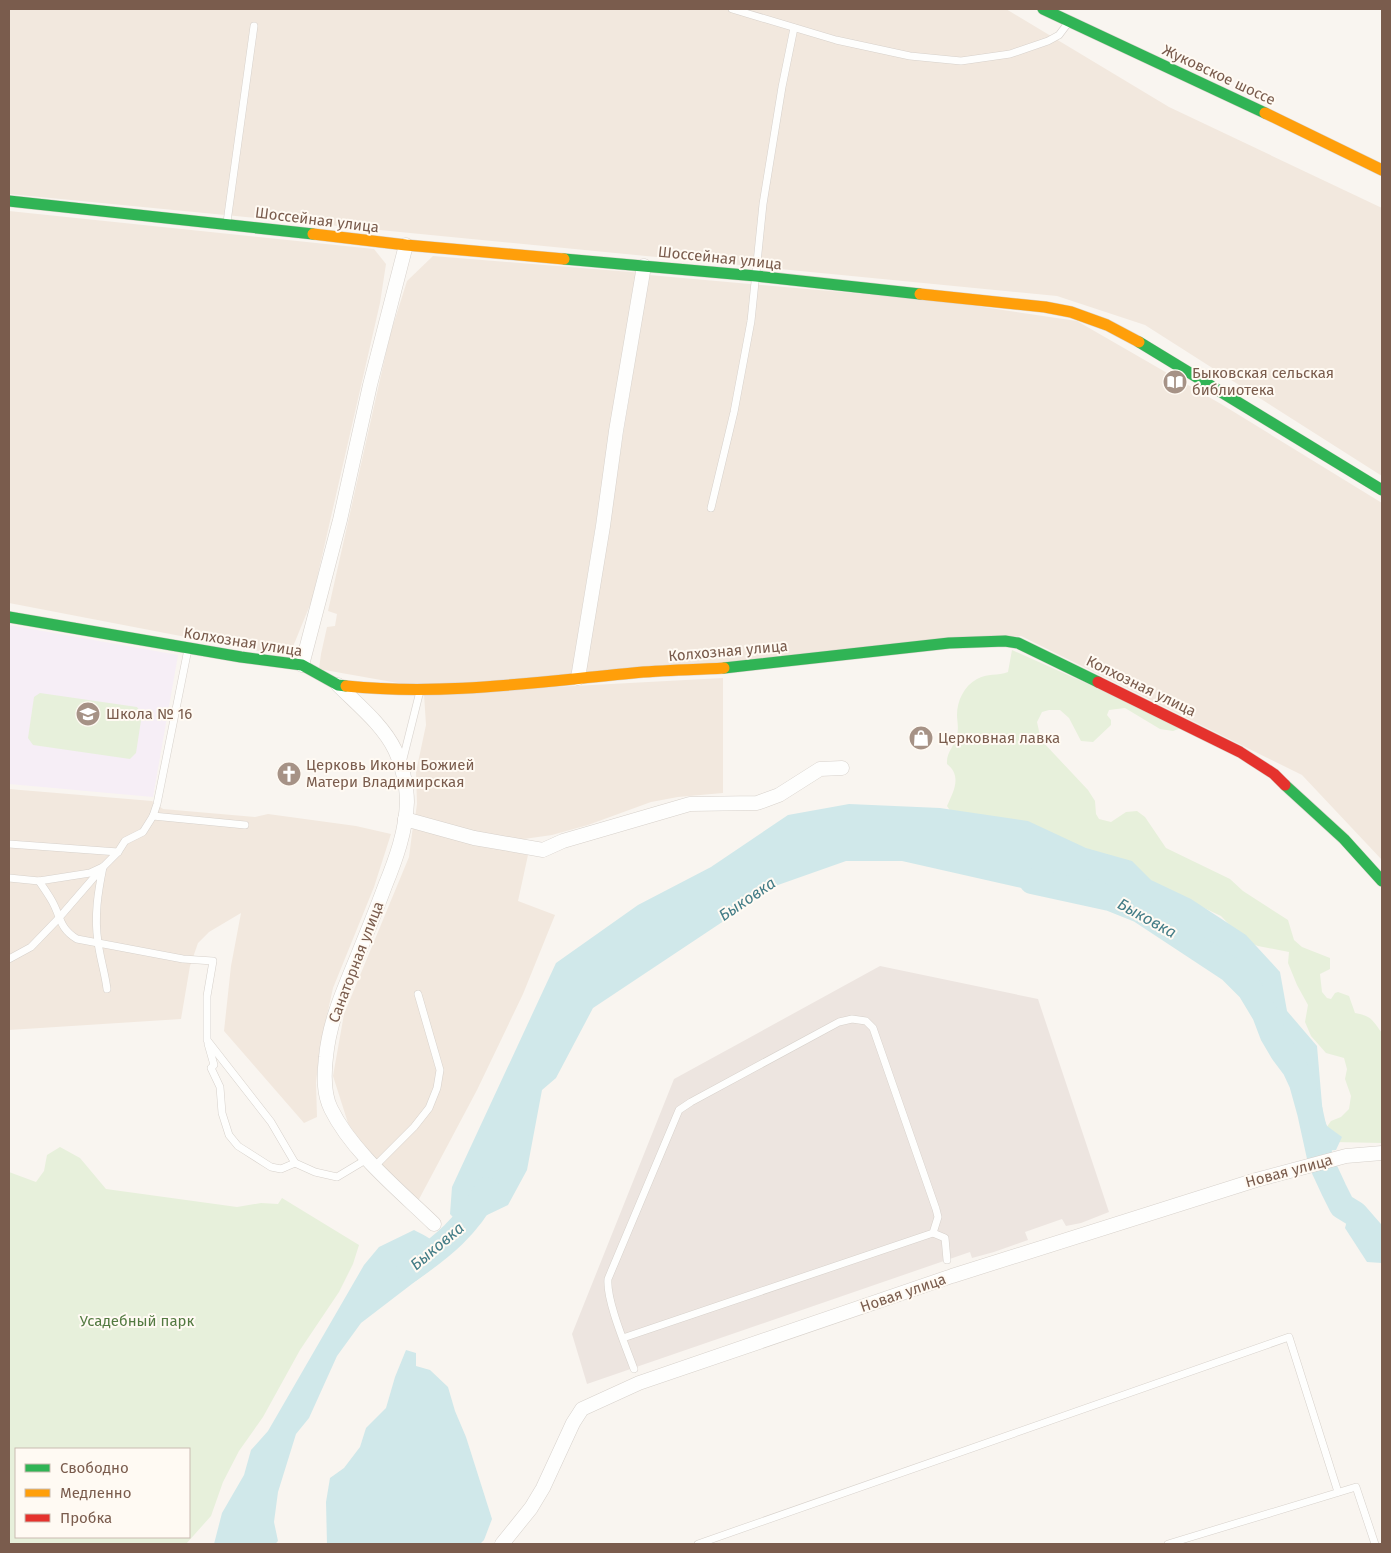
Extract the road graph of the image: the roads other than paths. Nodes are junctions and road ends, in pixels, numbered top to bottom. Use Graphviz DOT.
graph roads {
  1 [pos="732,9"];
  2 [pos="1043,9"];
  3 [pos="1070,21"];
  4 [pos="254,26"];
  5 [pos="794,28"];
  6 [pos="1382,170"];
  7 [pos="9,201"];
  8 [pos="227,224"];
  9 [pos="406,245"];
  10 [pos="644,266"];
  11 [pos="756,276"];
  12 [pos="1382,490"];
  13 [pos="711,508"];
  14 [pos="9,617"];
  15 [pos="188,648"];
  16 [pos="302,665"];
  17 [pos="578,678"];
  18 [pos="338,685"];
  19 [pos="420,690"];
  20 [pos="401,768"];
  21 [pos="842,768"];
  22 [pos="153,816"];
  23 [pos="405,819"];
  24 [pos="245,825"];
  25 [pos="9,844"];
  26 [pos="118,852"];
  27 [pos="103,867"];
  28 [pos="9,878"];
  29 [pos="39,881"];
  30 [pos="1382,881"];
  31 [pos="58,919"];
  32 [pos="98,942"];
  33 [pos="9,958"];
  34 [pos="107,989"];
  35 [pos="418,994"];
  36 [pos="207,1040"];
  37 [pos="1382,1153"];
  38 [pos="372,1161"];
  39 [pos="295,1163"];
  40 [pos="434,1224"];
  41 [pos="933,1233"];
  42 [pos="947,1260"];
  43 [pos="623,1338"];
  44 [pos="634,1369"];
  45 [pos="1338,1492"];
  46 [pos="502,1544"];
  47 [pos="698,1544"];
  48 [pos="1168,1544"];
  49 [pos="1375,1544"];
  1 -- 5 [label="lane"];
  2 -- 3 [label="street, Жуковское шоссе"];
  3 -- 5 [label="lane"];
  3 -- 6 [label="street, Жуковское шоссе"];
  4 -- 8 [label="lane"];
  5 -- 11 [label="lane"];
  7 -- 8 [label="street, Шоссейная улица"];
  8 -- 9 [label="street, Шоссейная улица"];
  9 -- 10 [label="street, Шоссейная улица"];
  9 -- 16 [label="street"];
  10 -- 11 [label="street, Шоссейная улица"];
  10 -- 17 [label="street"];
  11 -- 12 [label="street, Шоссейная улица"];
  11 -- 13 [label="lane"];
  14 -- 15 [label="street, Колхозная улица"];
  15 -- 16 [label="street, Колхозная улица"];
  15 -- 22 [label="lane"];
  16 -- 18 [label="street, Колхозная улица"];
  17 -- 19 [label="street, Колхозная улица"];
  17 -- 30 [label="street, Колхозная улица"];
  18 -- 19 [label="street, Колхозная улица"];
  18 -- 20 [label="street, Санаторная улица"];
  19 -- 20 [label="lane"];
  20 -- 23 [label="street, Санаторная улица"];
  21 -- 23 [label="street"];
  22 -- 24 [label="lane"];
  22 -- 26 [label="lane"];
  23 -- 38 [label="street, Санаторная улица"];
  25 -- 26 [label="lane"];
  26 -- 27 [label="lane"];
  27 -- 29 [label="lane"];
  27 -- 31 [label="lane"];
  27 -- 32 [label="lane"];
  28 -- 29 [label="lane"];
  29 -- 31 [label="lane"];
  31 -- 32 [label="lane"];
  31 -- 33 [label="lane"];
  32 -- 34 [label="lane"];
  32 -- 36 [label="lane"];
  35 -- 38 [label="lane"];
  36 -- 39 [label="lane"];
  36 -- 39 [label="lane"];
  37 -- 46 [label="street, Новая улица"];
  38 -- 39 [label="lane"];
  38 -- 40 [label="street, Санаторная улица"];
  41 -- 42 [label="lane"];
  41 -- 43 [label="lane"];
  41 -- 43 [label="lane"];
  43 -- 44 [label="lane"];
  45 -- 47 [label="lane"];
  45 -- 48 [label="lane"];
  45 -- 49 [label="lane"];
}
